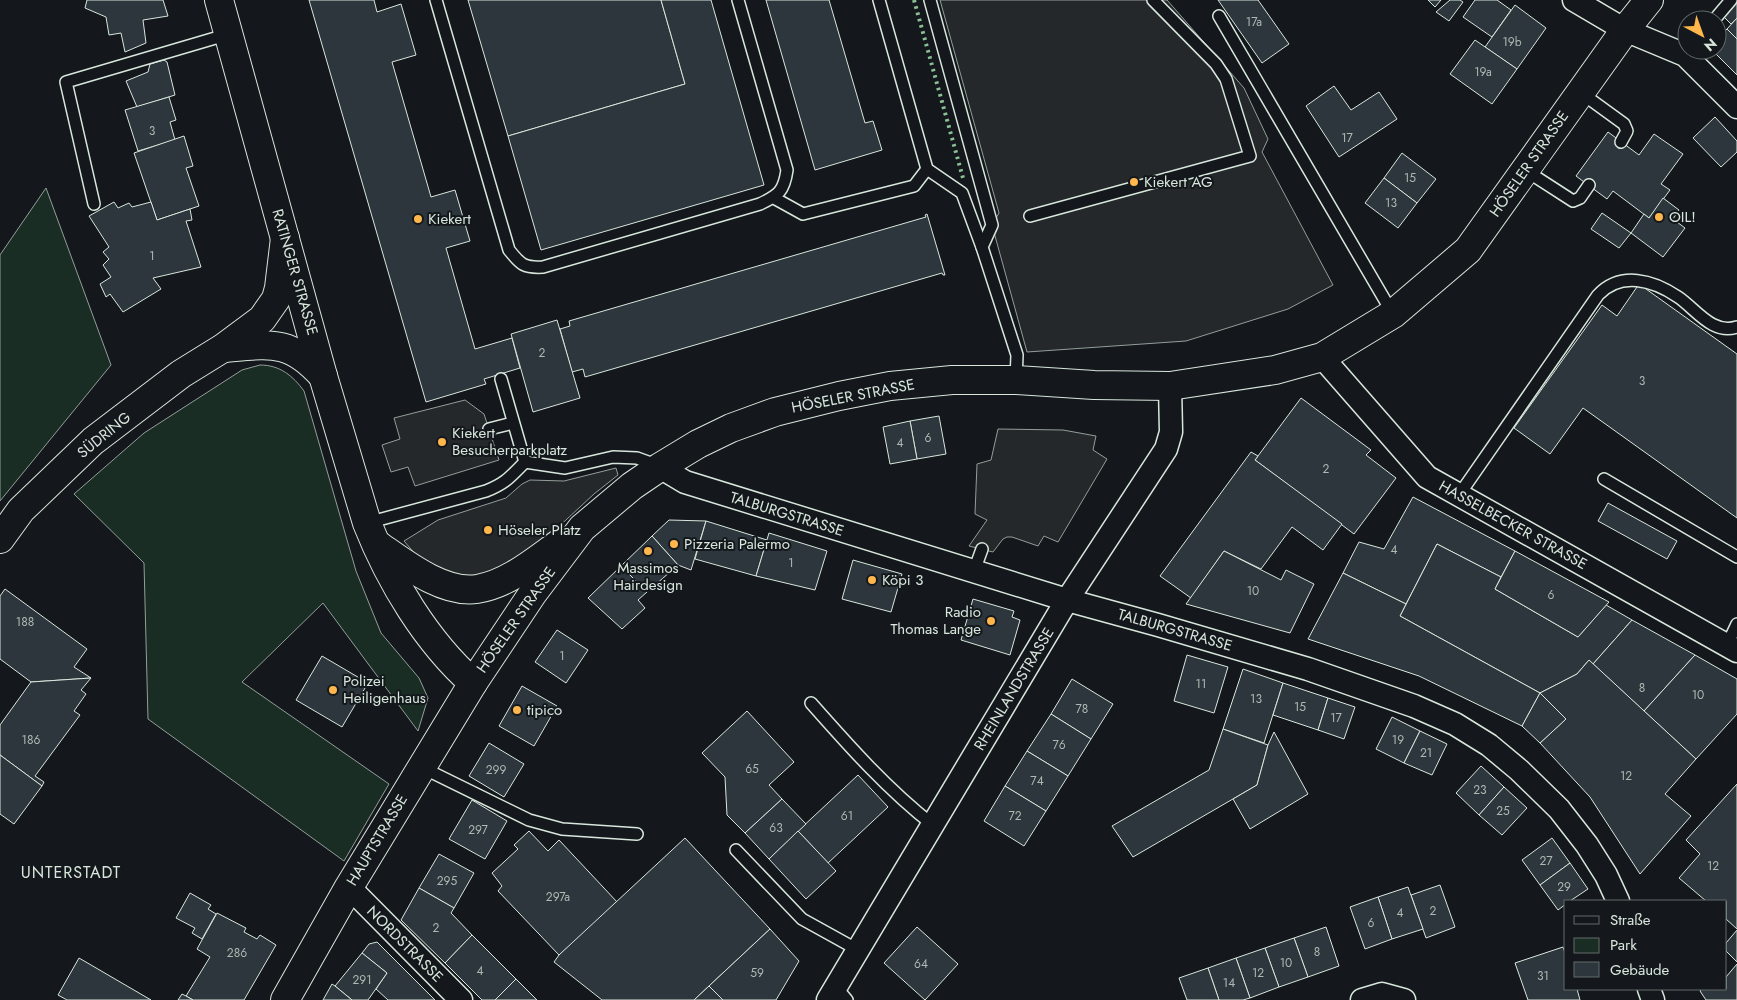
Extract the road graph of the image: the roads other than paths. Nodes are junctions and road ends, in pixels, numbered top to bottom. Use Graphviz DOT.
graph roads {
  1 [pos="219,0"];
  2 [pos="436,0"];
  3 [pos="738,0"];
  4 [pos="879,0"];
  5 [pos="930,0"];
  6 [pos="1153,0"];
  7 [pos="1574,0"];
  8 [pos="1649,0"];
  9 [pos="1731,0"];
  10 [pos="1722,10"];
  11 [pos="1219,16"];
  12 [pos="1624,30"];
  13 [pos="229,34"];
  14 [pos="1677,49"];
  15 [pos="1694,60"];
  16 [pos="1580,92"];
  17 [pos="1737,107"];
  18 [pos="1621,142"];
  19 [pos="927,169"];
  20 [pos="1525,170"];
  21 [pos="1589,185"];
  22 [pos="774,198"];
  23 [pos="94,204"];
  24 [pos="1030,216"];
  25 [pos="285,236"];
  26 [pos="982,247"];
  27 [pos="1394,314"];
  28 [pos="1737,327"];
  29 [pos="223,348"];
  30 [pos="1322,357"];
  31 [pos="323,376"];
  32 [pos="501,379"];
  33 [pos="1016,380"];
  34 [pos="1170,386"];
  35 [pos="513,423"];
  36 [pos="489,430"];
  37 [pos="525,462"];
  38 [pos="660,467"];
  39 [pos="1604,479"];
  40 [pos="1459,495"];
  41 [pos="582,528"];
  42 [pos="371,533"];
  43 [pos="0,539"];
  44 [pos="982,549"];
  45 [pos="1737,557"];
  46 [pos="974,571"];
  47 [pos="1067,600"];
  48 [pos="1737,624"];
  49 [pos="1732,648"];
  50 [pos="472,683"];
  51 [pos="811,702"];
  52 [pos="421,767"];
  53 [pos="933,825"];
  54 [pos="637,834"];
  55 [pos="736,850"];
  56 [pos="348,887"];
  57 [pos="1618,900"];
  58 [pos="858,950"];
  59 [pos="837,996"];
  60 [pos="285,1000"];
  61 [pos="461,1000"];
  62 [pos="1362,1000"];
  63 [pos="1404,1000"];
  1 -- 13 [label="main road, RATINGER STRASSE"];
  2 -- 22 [label="lane"];
  3 -- 22 [label="lane"];
  4 -- 19 [label="lane"];
  5 -- 26 [label="lane"];
  6 -- 24 [label="lane"];
  7 -- 12 [label="street"];
  8 -- 12 [label="main road, HÖSELER STRASSE"];
  9 -- 10 [label="lane"];
  11 -- 27 [label="lane"];
  12 -- 14 [label="street"];
  12 -- 16 [label="main road, HÖSELER STRASSE"];
  13 -- 23 [label="lane"];
  13 -- 25 [label="main road, RATINGER STRASSE"];
  15 -- 17 [label="street"];
  16 -- 18 [label="lane"];
  16 -- 20 [label="main road, HÖSELER STRASSE"];
  19 -- 22 [label="lane"];
  19 -- 26 [label="lane"];
  20 -- 21 [label="lane"];
  20 -- 27 [label="main road, HÖSELER STRASSE"];
  25 -- 29 [label="main road, SÜDRING"];
  25 -- 31 [label="main road, RATINGER STRASSE"];
  26 -- 33 [label="lane"];
  27 -- 30 [label="main road, HÖSELER STRASSE"];
  28 -- 40 [label="lane"];
  29 -- 31 [label="main road, SÜDRING"];
  29 -- 43 [label="main road, SÜDRING"];
  30 -- 34 [label="main road, HÖSELER STRASSE"];
  30 -- 40 [label="street, HASSELBECKER STRASSE"];
  31 -- 42 [label="main road, RATINGER STRASSE"];
  32 -- 35 [label="lane"];
  33 -- 34 [label="main road, HÖSELER STRASSE"];
  33 -- 38 [label="main road, HÖSELER STRASSE"];
  34 -- 47 [label="street, RHEINLANDSTRASSE"];
  35 -- 36 [label="lane"];
  35 -- 37 [label="lane"];
  37 -- 38 [label="lane"];
  37 -- 42 [label="lane"];
  38 -- 41 [label="main road, HÖSELER STRASSE"];
  38 -- 46 [label="street, TALBURGSTRASSE"];
  39 -- 45 [label="lane"];
  40 -- 49 [label="street, HASSELBECKER STRASSE"];
  41 -- 42 [label="main road"];
  41 -- 50 [label="main road, HÖSELER STRASSE"];
  42 -- 50 [label="main road, RATINGER STRASSE"];
  44 -- 46 [label="lane"];
  46 -- 47 [label="street, TALBURGSTRASSE"];
  47 -- 53 [label="street, RHEINLANDSTRASSE"];
  47 -- 57 [label="street, TALBURGSTRASSE"];
  48 -- 49 [label="lane"];
  50 -- 52 [label="main road, HAUPTSTRASSE"];
  51 -- 53 [label="lane"];
  52 -- 54 [label="lane"];
  52 -- 56 [label="main road, HAUPTSTRASSE"];
  53 -- 58 [label="street, RHEINLANDSTRASSE"];
  55 -- 58 [label="lane"];
  56 -- 60 [label="main road, HAUPTSTRASSE"];
  56 -- 61 [label="street, NORDSTRASSE"];
  58 -- 59 [label="street, RHEINLANDSTRASSE"];
  62 -- 63 [label="street"];
}
